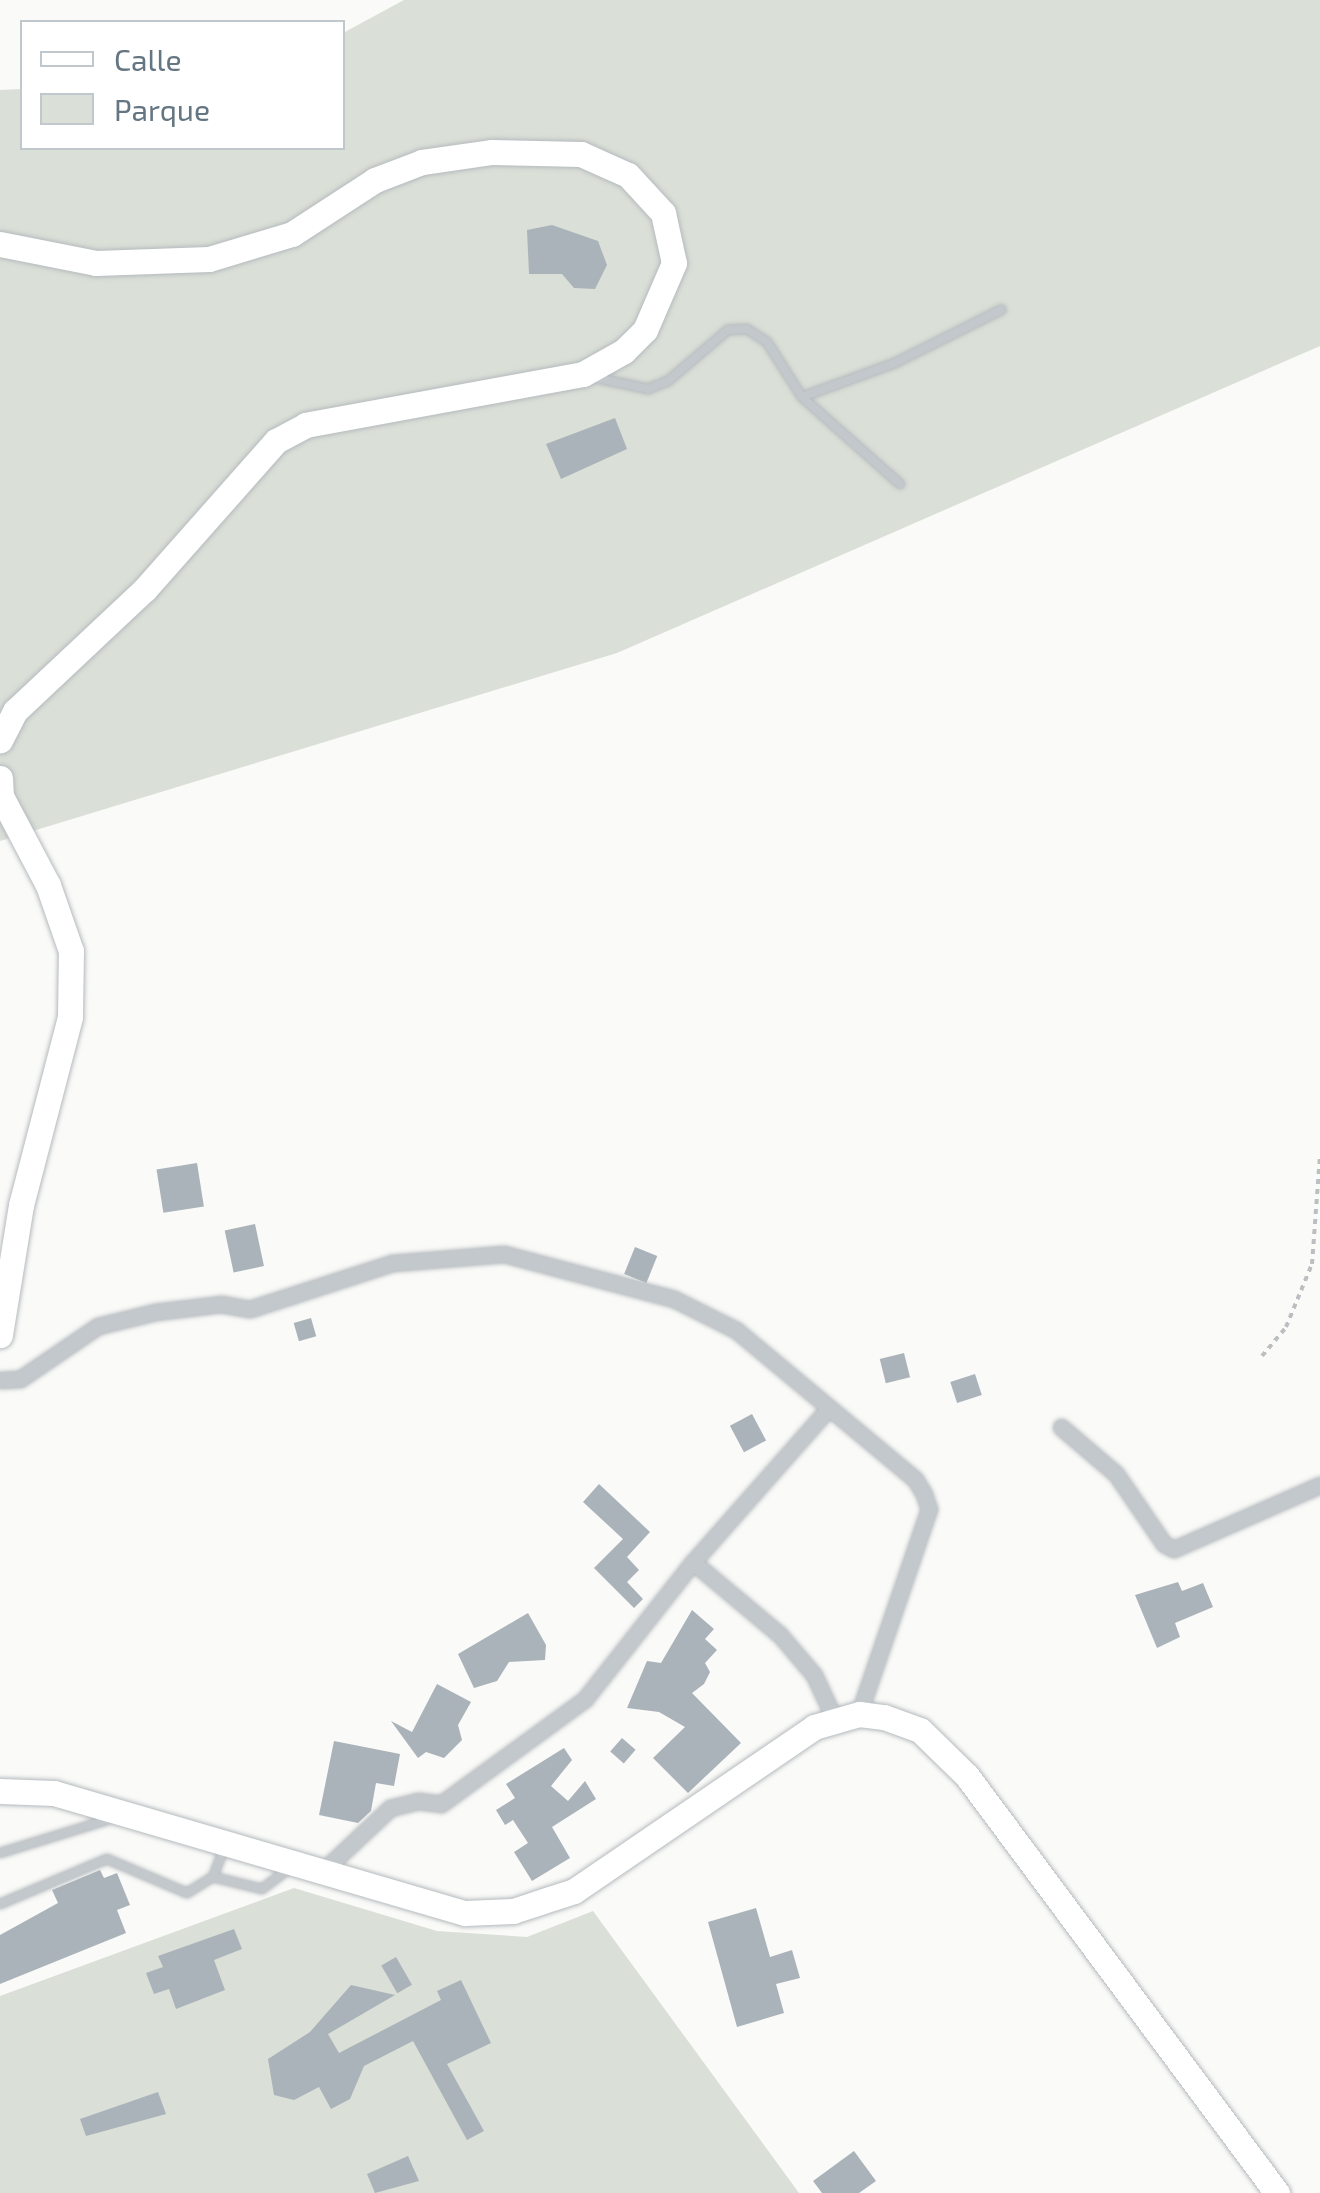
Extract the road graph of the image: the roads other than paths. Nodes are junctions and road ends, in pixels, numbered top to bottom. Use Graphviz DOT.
graph roads {
  1 [pos="0,244"];
  2 [pos="1001,310"];
  3 [pos="583,374"];
  4 [pos="802,397"];
  5 [pos="900,484"];
  6 [pos="0,740"];
  7 [pos="0,778"];
  8 [pos="0,1335"];
  9 [pos="0,1380"];
  10 [pos="828,1409"];
  11 [pos="1061,1427"];
  12 [pos="1320,1485"];
  13 [pos="693,1562"];
  14 [pos="847,1717"];
  15 [pos="0,1791"];
  16 [pos="128,1813"];
  17 [pos="227,1840"];
  18 [pos="0,1853"];
  19 [pos="298,1862"];
  20 [pos="324,1870"];
  21 [pos="213,1877"];
  22 [pos="0,1904"];
  23 [pos="1276,2193"];
  1 -- 3 [label="main road"];
  2 -- 4 [label="lane"];
  3 -- 4 [label="lane"];
  3 -- 6 [label="main road"];
  4 -- 5 [label="lane"];
  7 -- 8 [label="main road"];
  9 -- 10 [label="street"];
  10 -- 13 [label="street"];
  10 -- 14 [label="street"];
  11 -- 12 [label="street"];
  13 -- 14 [label="street"];
  13 -- 20 [label="street"];
  14 -- 20 [label="main road"];
  14 -- 23 [label="main road"];
  15 -- 16 [label="main road"];
  16 -- 17 [label="main road"];
  16 -- 18 [label="lane"];
  17 -- 19 [label="main road"];
  17 -- 21 [label="lane"];
  19 -- 20 [label="main road"];
  19 -- 21 [label="lane"];
  21 -- 22 [label="lane"];
}
